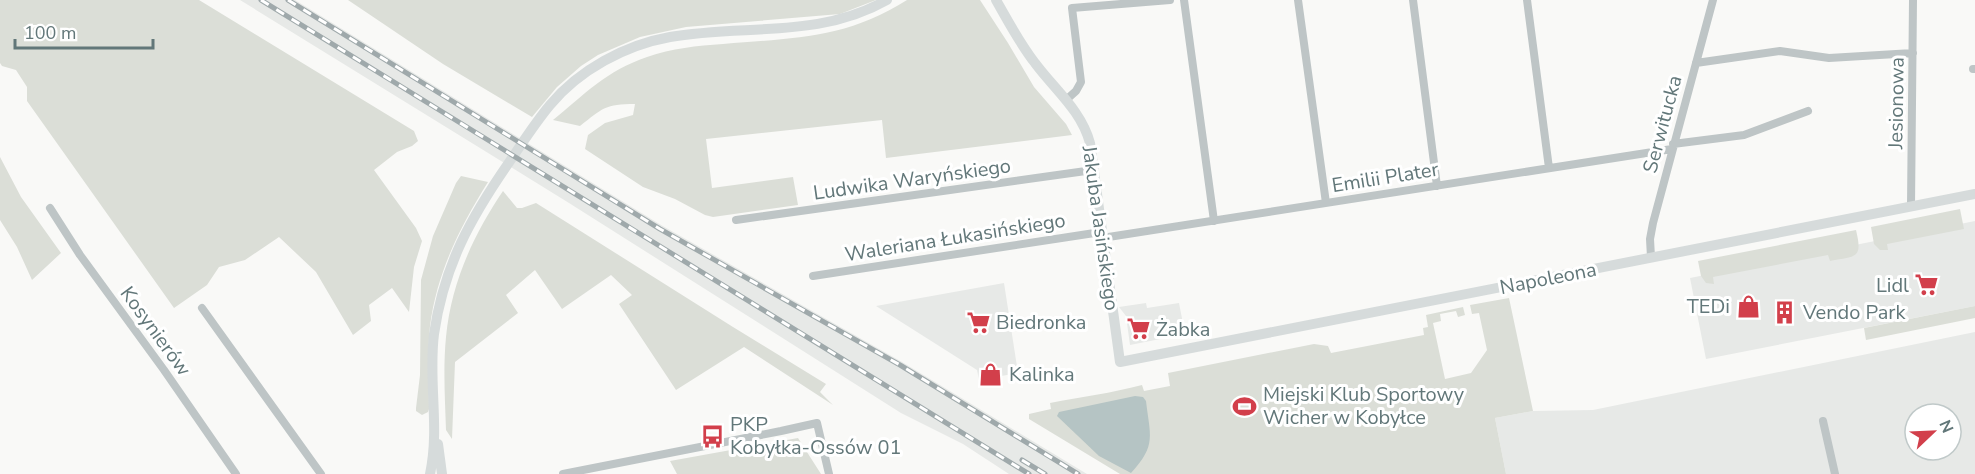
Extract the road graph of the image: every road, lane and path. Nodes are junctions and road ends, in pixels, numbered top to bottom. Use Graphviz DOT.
graph roads {
  1 [pos="887,0"];
  2 [pos="996,0"];
  3 [pos="1170,0"];
  4 [pos="1184,0"];
  5 [pos="1298,0"];
  6 [pos="1413,0"];
  7 [pos="1527,0"];
  8 [pos="1713,0"];
  9 [pos="1913,0"];
  10 [pos="1913,53"];
  11 [pos="1696,63"];
  12 [pos="1066,100"];
  13 [pos="1808,111"];
  14 [pos="1673,147"];
  15 [pos="1549,168"];
  16 [pos="1093,170"];
  17 [pos="1437,186"];
  18 [pos="1975,194"];
  19 [pos="1326,203"];
  20 [pos="1911,206"];
  21 [pos="50,208"];
  22 [pos="736,220"];
  23 [pos="1214,221"];
  24 [pos="1102,235"];
  25 [pos="1651,257"];
  26 [pos="813,276"];
  27 [pos="202,308"];
  28 [pos="1120,362"];
  29 [pos="434,420"];
  30 [pos="1823,421"];
  31 [pos="236,474"];
  32 [pos="321,474"];
  33 [pos="430,474"];
  34 [pos="442,474"];
  35 [pos="563,474"];
  36 [pos="829,474"];
  37 [pos="1835,474"];
  1 -- 29 [label="street"];
  2 -- 12 [label="street, Jakuba Jasińskiego"];
  3 -- 12 [label="street"];
  4 -- 23 [label="street"];
  5 -- 19 [label="street"];
  6 -- 17 [label="street"];
  7 -- 15 [label="street"];
  8 -- 11 [label="street, Serwitucka"];
  9 -- 10 [label="street, Jesionowa"];
  10 -- 11 [label="street"];
  10 -- 20 [label="street, Jesionowa"];
  11 -- 14 [label="street, Serwitucka"];
  12 -- 16 [label="street, Jakuba Jasińskiego"];
  13 -- 14 [label="street, Emilii Plater"];
  14 -- 15 [label="street, Emilii Plater"];
  14 -- 25 [label="street, Serwitucka"];
  15 -- 17 [label="street, Emilii Plater"];
  16 -- 22 [label="street, Ludwika Waryńskiego"];
  16 -- 24 [label="street, Jakuba Jasińskiego"];
  17 -- 19 [label="street, Emilii Plater"];
  18 -- 20 [label="street, Napoleona"];
  19 -- 23 [label="street, Emilii Plater"];
  20 -- 25 [label="street, Napoleona"];
  21 -- 31 [label="street, Kosynierów"];
  23 -- 24 [label="street, Emilii Plater"];
  24 -- 26 [label="street, Waleriana Łukasińskiego"];
  24 -- 28 [label="street, Jakuba Jasińskiego"];
  25 -- 28 [label="street, Napoleona"];
  27 -- 32 [label="street"];
  29 -- 33 [label="street"];
  29 -- 34 [label="street"];
  30 -- 37 [label="street"];
  35 -- 36 [label="street"];
}
